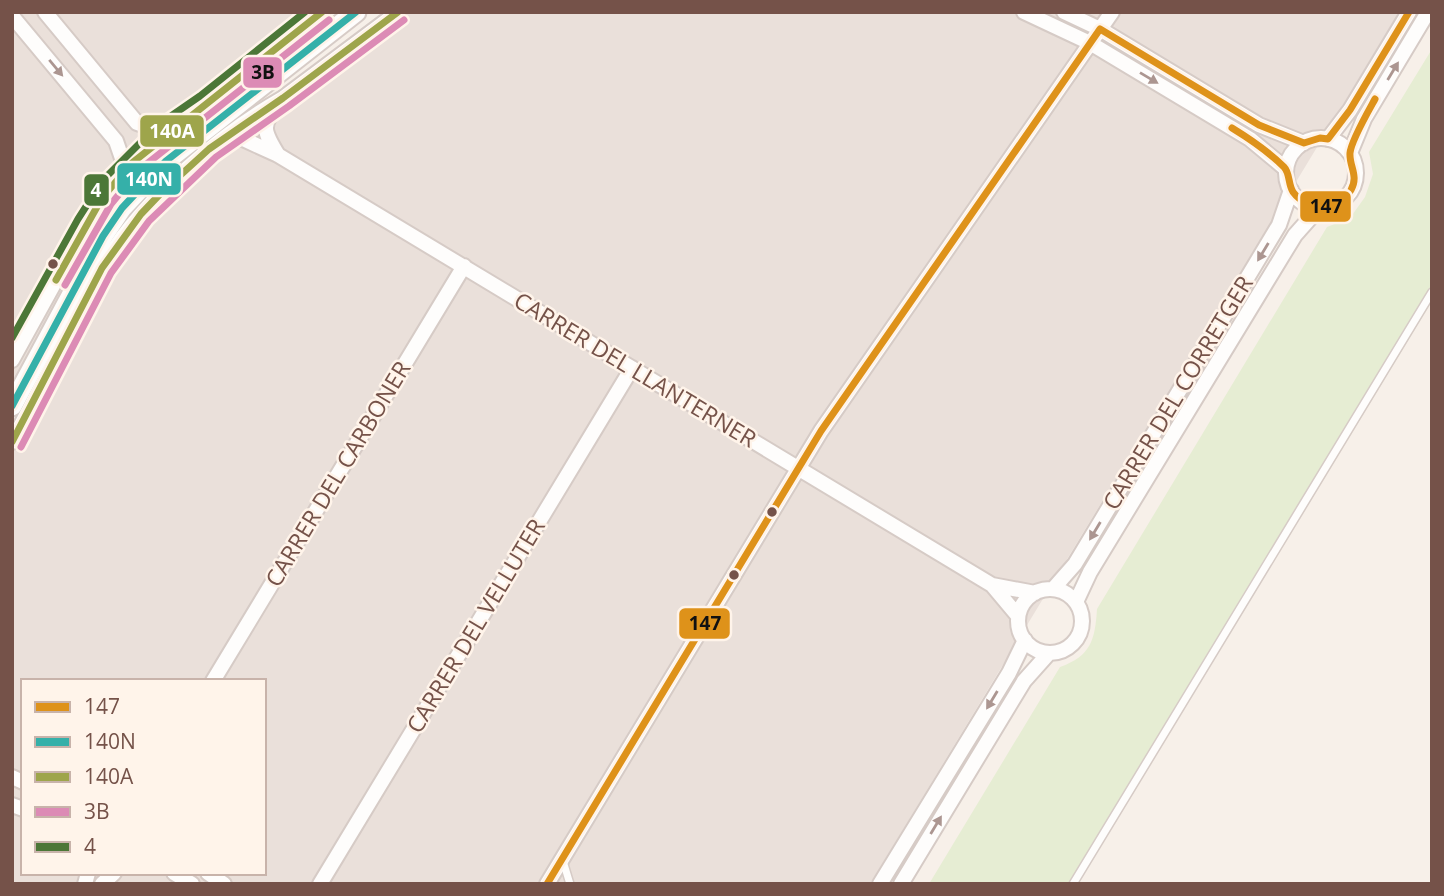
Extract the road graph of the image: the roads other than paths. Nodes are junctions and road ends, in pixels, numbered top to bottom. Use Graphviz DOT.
graph roads {
  1 [pos="45,12"];
  2 [pos="322,12"];
  3 [pos="356,12"];
  4 [pos="398,12"];
  5 [pos="1024,12"];
  6 [pos="1064,12"];
  7 [pos="1112,12"];
  8 [pos="1409,12"];
  9 [pos="1428,12"];
  10 [pos="12,16"];
  11 [pos="1100,29"];
  12 [pos="1090,43"];
  13 [pos="283,99"];
  14 [pos="165,133"];
  15 [pos="225,138"];
  16 [pos="1328,139"];
  17 [pos="1304,142"];
  18 [pos="1349,153"];
  19 [pos="278,155"];
  20 [pos="1286,169"];
  21 [pos="126,170"];
  22 [pos="1291,190"];
  23 [pos="1319,208"];
  24 [pos="464,266"];
  25 [pos="1432,292"];
  26 [pos="12,360"];
  27 [pos="632,368"];
  28 [pos="12,406"];
  29 [pos="12,442"];
  30 [pos="799,468"];
  31 [pos="992,585"];
  32 [pos="1053,589"];
  33 [pos="1035,593"];
  34 [pos="1076,602"];
  35 [pos="1018,616"];
  36 [pos="1025,640"];
  37 [pos="1049,653"];
  38 [pos="214,679"];
  39 [pos="562,858"];
  40 [pos="320,884"];
  41 [pos="547,884"];
  42 [pos="570,884"];
  43 [pos="880,884"];
  44 [pos="901,884"];
  45 [pos="1073,884"];
  1 -- 14 [label="street"];
  2 -- 14 [label="street"];
  3 -- 28 [label="street"];
  4 -- 13 [label="street"];
  5 -- 12 [label="street"];
  6 -- 11 [label="street"];
  7 -- 11 [label="street"];
  8 -- 16 [label="street"];
  18 -- 9 [label="street, one-way"];
  10 -- 21 [label="street, one-way"];
  11 -- 12 [label="street"];
  11 -- 17 [label="street"];
  12 -- 20 [label="street, one-way"];
  12 -- 30 [label="street"];
  13 -- 15 [label="street"];
  13 -- 19 [label="street"];
  14 -- 21 [label="street"];
  15 -- 19 [label="street, CARRER DEL LLANTERNER"];
  15 -- 29 [label="street"];
  16 -- 17 [label="street"];
  16 -- 18 [label="street"];
  17 -- 20 [label="street"];
  18 -- 23 [label="street"];
  19 -- 24 [label="street, CARRER DEL LLANTERNER"];
  20 -- 22 [label="street"];
  21 -- 26 [label="street"];
  22 -- 23 [label="street"];
  22 -- 32 [label="street, CARRER DEL CORRETGER, one-way"];
  23 -- 34 [label="street, CARRER DEL CORRETGER"];
  24 -- 27 [label="street, CARRER DEL LLANTERNER"];
  24 -- 38 [label="street, CARRER DEL CARBONER"];
  25 -- 45 [label="lane"];
  27 -- 30 [label="street, CARRER DEL LLANTERNER"];
  27 -- 40 [label="street, CARRER DEL VELLUTER"];
  30 -- 31 [label="street, CARRER DEL LLANTERNER"];
  30 -- 39 [label="street"];
  31 -- 33 [label="street, CARRER DEL LLANTERNER"];
  31 -- 35 [label="street, CARRER DEL LLANTERNER"];
  32 -- 33 [label="street"];
  32 -- 34 [label="street"];
  33 -- 35 [label="street"];
  34 -- 37 [label="street"];
  35 -- 36 [label="street"];
  36 -- 37 [label="street"];
  36 -- 43 [label="street, one-way"];
  44 -- 37 [label="street, one-way"];
  39 -- 41 [label="street"];
  39 -- 42 [label="lane"];
}
